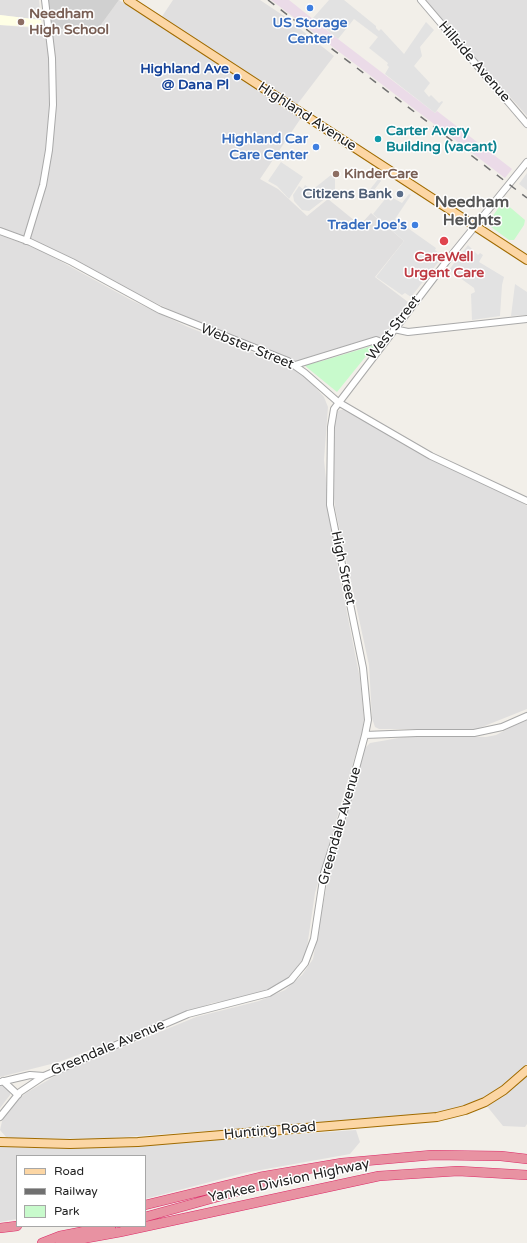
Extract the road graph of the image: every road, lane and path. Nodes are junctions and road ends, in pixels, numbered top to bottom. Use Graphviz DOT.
graph roads {
  1 [pos="45,0"];
  2 [pos="128,0"];
  3 [pos="421,0"];
  4 [pos="527,124"];
  5 [pos="527,162"];
  6 [pos="475,226"];
  7 [pos="0,231"];
  8 [pos="26,241"];
  9 [pos="527,260"];
  10 [pos="527,319"];
  11 [pos="394,329"];
  12 [pos="384,343"];
  13 [pos="295,365"];
  14 [pos="338,402"];
  15 [pos="527,501"];
  16 [pos="527,716"];
  17 [pos="365,735"];
  18 [pos="527,1070"];
  19 [pos="44,1076"];
  20 [pos="2,1082"];
  21 [pos="18,1095"];
  22 [pos="0,1117"];
  23 [pos="0,1142"];
  24 [pos="482,1156"];
  25 [pos="527,1159"];
  26 [pos="355,1162"];
  27 [pos="527,1162"];
  28 [pos="527,1175"];
  29 [pos="146,1205"];
  30 [pos="146,1217"];
  31 [pos="146,1225"];
  32 [pos="16,1226"];
  33 [pos="106,1227"];
  34 [pos="136,1227"];
  35 [pos="0,1228"];
  36 [pos="42,1243"];
  37 [pos="60,1243"];
  1 -- 8 [label="street"];
  2 -- 6 [label="main road, Highland Avenue"];
  3 -- 4 [label="street, Hillside Avenue"];
  5 -- 6 [label="street, West Street"];
  6 -- 9 [label="main road, Highland Avenue"];
  6 -- 11 [label="street, West Street"];
  7 -- 8 [label="street, Webster Street"];
  8 -- 13 [label="street, Webster Street"];
  10 -- 11 [label="street"];
  11 -- 12 [label="street, West Street"];
  12 -- 13 [label="street"];
  12 -- 14 [label="street, West Street"];
  13 -- 14 [label="street, Webster Street"];
  14 -- 15 [label="street, Webster Street"];
  14 -- 17 [label="street, High Street"];
  16 -- 17 [label="street"];
  17 -- 19 [label="street, Greendale Avenue"];
  18 -- 23 [label="main road, Hunting Road"];
  19 -- 20 [label="street, Greendale Avenue"];
  19 -- 21 [label="street"];
  20 -- 21 [label="street"];
  21 -- 22 [label="street"];
  24 -- 25 [label="highway"];
  24 -- 26 [label="highway"];
  24 -- 27 [label="highway"];
  26 -- 29 [label="highway"];
  26 -- 30 [label="highway"];
  28 -- 31 [label="highway, Yankee Division Highway"];
  32 -- 35 [label="highway"];
  33 -- 36 [label="highway"];
  34 -- 37 [label="highway, Yankee Division Highway"];
}
